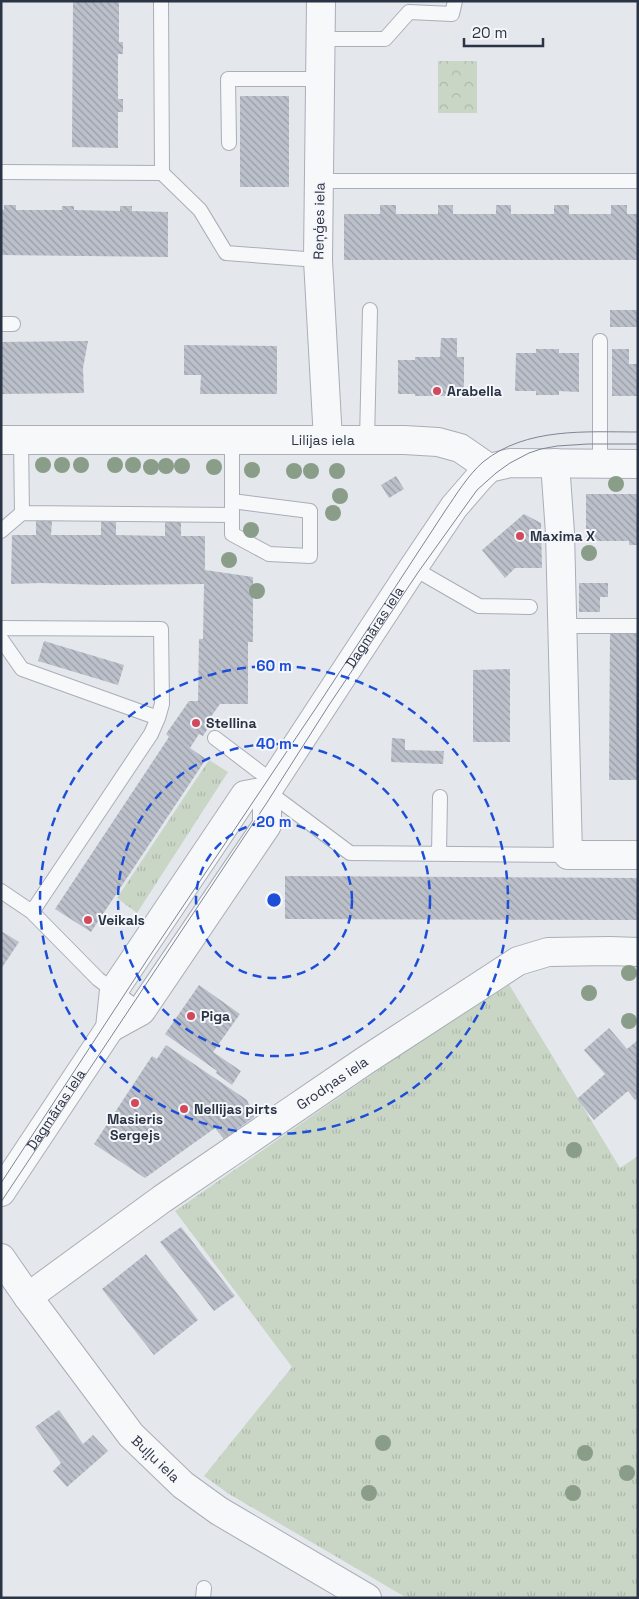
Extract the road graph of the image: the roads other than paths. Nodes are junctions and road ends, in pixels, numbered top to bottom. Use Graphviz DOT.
graph roads {
  1 [pos="162,1"];
  2 [pos="321,1"];
  3 [pos="455,1"];
  4 [pos="321,38"];
  5 [pos="321,79"];
  6 [pos="229,142"];
  7 [pos="1,172"];
  8 [pos="162,173"];
  9 [pos="320,181"];
  10 [pos="638,181"];
  11 [pos="318,260"];
  12 [pos="370,310"];
  13 [pos="600,341"];
  14 [pos="11,440"];
  15 [pos="328,440"];
  16 [pos="367,440"];
  17 [pos="232,441"];
  18 [pos="555,463"];
  19 [pos="600,464"];
  20 [pos="638,464"];
  21 [pos="489,468"];
  22 [pos="232,508"];
  23 [pos="22,513"];
  24 [pos="1,531"];
  25 [pos="413,568"];
  26 [pos="530,607"];
  27 [pos="562,626"];
  28 [pos="638,626"];
  29 [pos="1,628"];
  30 [pos="1,639"];
  31 [pos="158,718"];
  32 [pos="215,738"];
  33 [pos="270,786"];
  34 [pos="440,797"];
  35 [pos="438,854"];
  36 [pos="568,855"];
  37 [pos="638,855"];
  38 [pos="1,891"];
  39 [pos="32,912"];
  40 [pos="638,952"];
  41 [pos="114,990"];
  42 [pos="141,1011"];
  43 [pos="110,1028"];
  44 [pos="1,1192"];
  45 [pos="1,1258"];
  46 [pos="28,1297"];
  47 [pos="367,1598"];
  1 -- 8 [label="lane"];
  2 -- 4 [label="street, Reņģes iela"];
  3 -- 4 [label="lane"];
  4 -- 5 [label="street, Reņģes iela"];
  5 -- 6 [label="lane"];
  5 -- 9 [label="street, Reņģes iela"];
  7 -- 8 [label="lane"];
  8 -- 11 [label="lane"];
  9 -- 10 [label="lane"];
  9 -- 11 [label="street, Reņģes iela"];
  11 -- 15 [label="street, Reņģes iela"];
  12 -- 16 [label="lane"];
  13 -- 19 [label="lane"];
  14 -- 17 [label="street, Lilijas iela"];
  14 -- 23 [label="lane"];
  15 -- 16 [label="street, Lilijas iela"];
  15 -- 17 [label="street, Lilijas iela"];
  16 -- 21 [label="street, Lilijas iela"];
  17 -- 22 [label="lane"];
  18 -- 19 [label="street"];
  18 -- 21 [label="street"];
  18 -- 27 [label="street"];
  19 -- 20 [label="street"];
  21 -- 25 [label="street, Dagmāras iela"];
  22 -- 22 [label="lane"];
  22 -- 23 [label="lane"];
  23 -- 24 [label="lane"];
  25 -- 26 [label="lane"];
  25 -- 33 [label="street, Dagmāras iela"];
  27 -- 28 [label="lane"];
  27 -- 36 [label="street"];
  29 -- 31 [label="lane"];
  30 -- 31 [label="lane"];
  31 -- 39 [label="lane"];
  32 -- 33 [label="lane"];
  33 -- 35 [label="lane"];
  33 -- 41 [label="street, Dagmāras iela"];
  33 -- 42 [label="street, Dagmāras iela"];
  34 -- 35 [label="lane"];
  35 -- 36 [label="lane"];
  36 -- 37 [label="street"];
  38 -- 39 [label="lane"];
  39 -- 41 [label="lane"];
  40 -- 46 [label="street, Grodņas iela"];
  41 -- 42 [label="lane"];
  41 -- 43 [label="street, Dagmāras iela"];
  42 -- 43 [label="street, Dagmāras iela"];
  43 -- 44 [label="street, Dagmāras iela"];
  45 -- 46 [label="street, Buļļu iela"];
  46 -- 47 [label="street, Buļļu iela"];
}
